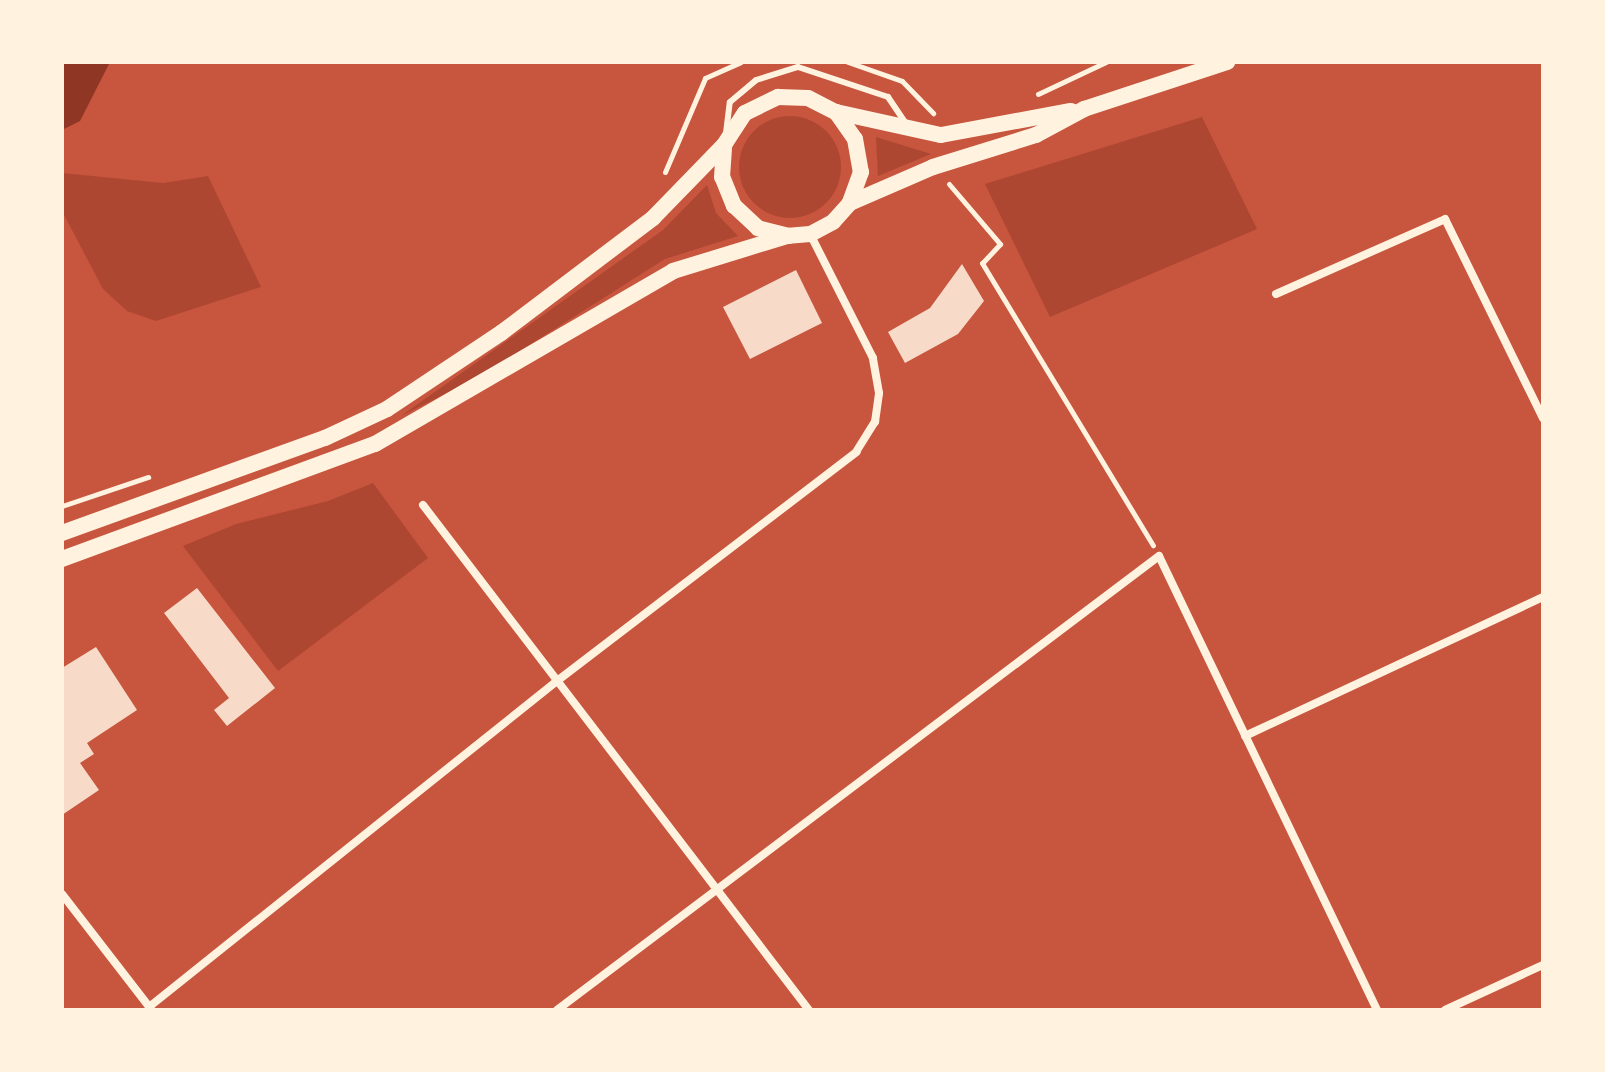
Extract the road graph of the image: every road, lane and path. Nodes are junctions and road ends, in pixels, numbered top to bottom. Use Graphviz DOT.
graph roads {
  1 [pos="741,62"];
  2 [pos="1227,62"];
  3 [pos="1084,109"];
  4 [pos="836,112"];
  5 [pos="910,132"];
  6 [pos="724,145"];
  7 [pos="933,167"];
  8 [pos="659,181"];
  9 [pos="850,203"];
  10 [pos="810,234"];
  11 [pos="789,236"];
  12 [pos="1276,294"];
  13 [pos="1543,418"];
  14 [pos="164,472"];
  15 [pos="423,505"];
  16 [pos="62,506"];
  17 [pos="62,533"];
  18 [pos="1159,556"];
  19 [pos="62,559"];
  20 [pos="1543,597"];
  21 [pos="557,681"];
  22 [pos="1245,736"];
  23 [pos="716,888"];
  24 [pos="62,894"];
  25 [pos="1543,965"];
  26 [pos="150,1009"];
  27 [pos="557,1010"];
  28 [pos="809,1010"];
  29 [pos="1377,1010"];
  30 [pos="1445,1010"];
  1 -- 8 [label="path"];
  2 -- 3 [label="main road"];
  3 -- 5 [label="main road"];
  3 -- 7 [label="main road"];
  4 -- 5 [label="main road"];
  4 -- 6 [label="main road"];
  4 -- 9 [label="main road"];
  5 -- 6 [label="lane"];
  6 -- 11 [label="main road"];
  6 -- 17 [label="main road"];
  7 -- 9 [label="main road"];
  7 -- 18 [label="path"];
  9 -- 10 [label="main road"];
  10 -- 11 [label="main road"];
  10 -- 21 [label="street"];
  11 -- 19 [label="main road"];
  12 -- 13 [label="street"];
  14 -- 16 [label="path"];
  15 -- 21 [label="street"];
  18 -- 22 [label="street"];
  18 -- 23 [label="street"];
  20 -- 22 [label="street"];
  21 -- 23 [label="street"];
  21 -- 26 [label="street"];
  22 -- 29 [label="street"];
  23 -- 27 [label="street"];
  23 -- 28 [label="street"];
  24 -- 26 [label="street"];
  25 -- 30 [label="street"];
}
